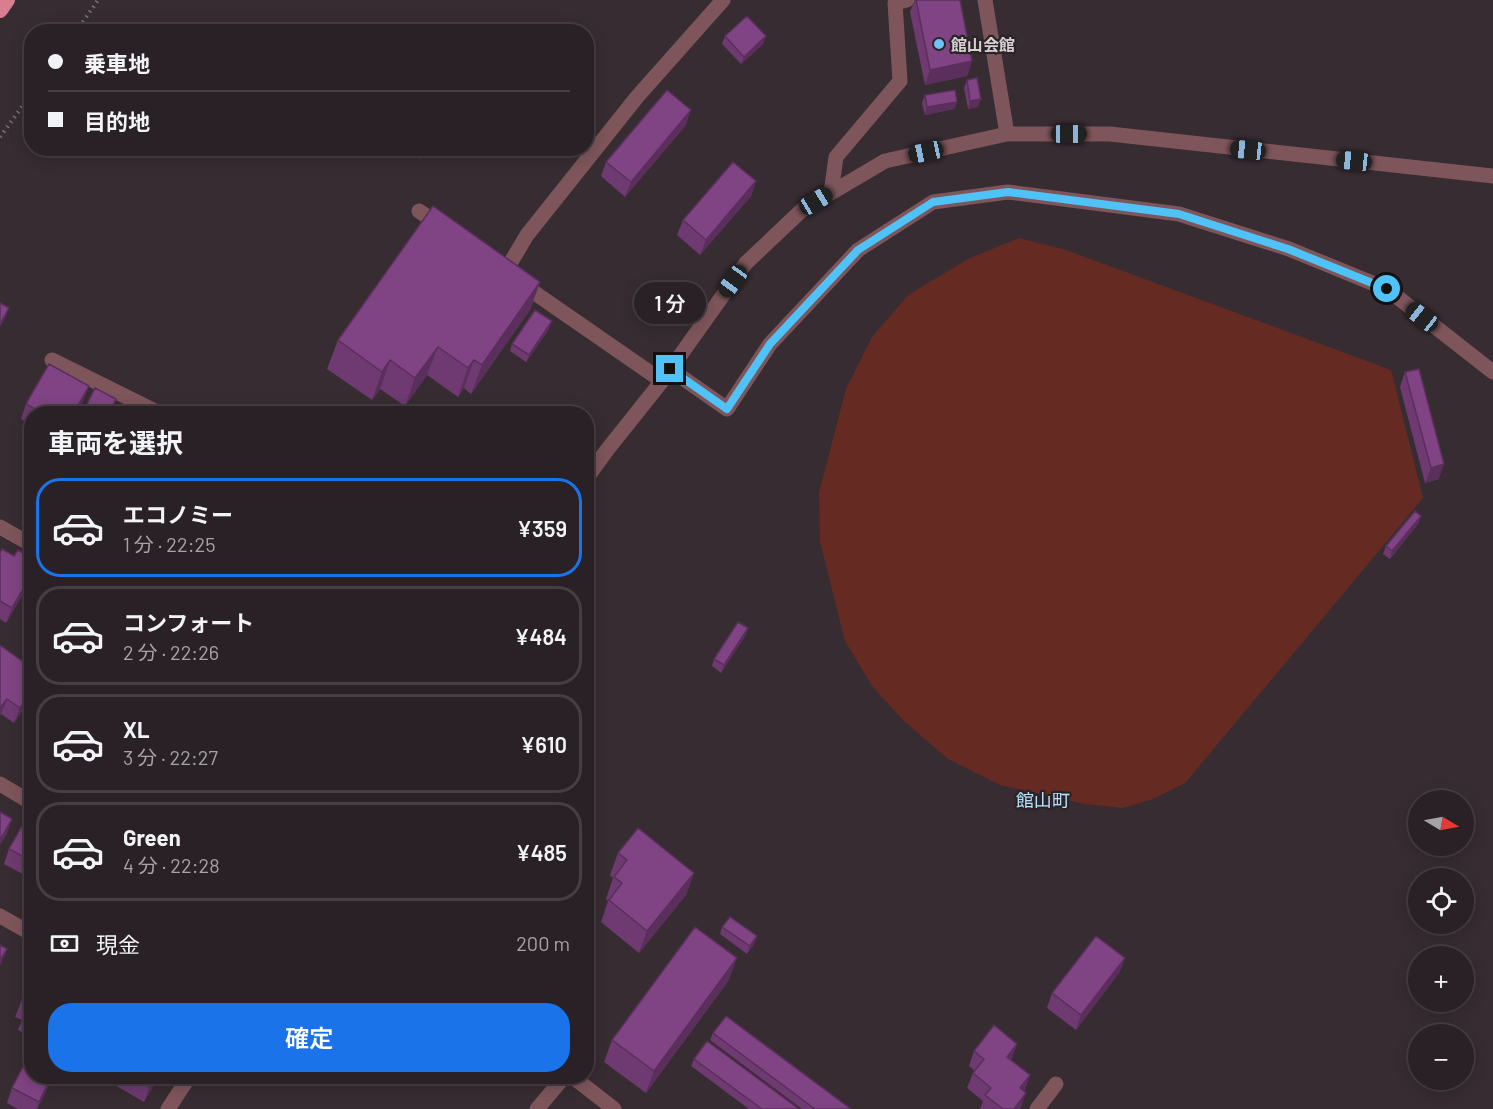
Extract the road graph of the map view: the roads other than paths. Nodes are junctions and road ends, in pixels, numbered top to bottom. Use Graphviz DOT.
graph roads {
  1 [pos="7,0"];
  2 [pos="723,0"];
  3 [pos="907,0"];
  4 [pos="985,0"];
  5 [pos="0,10"];
  6 [pos="1007,134"];
  7 [pos="594,151"];
  8 [pos="590,156"];
  9 [pos="1493,176"];
  10 [pos="831,193"];
  11 [pos="419,211"];
  12 [pos="457,238"];
  13 [pos="52,360"];
  14 [pos="1493,372"];
  15 [pos="666,375"];
  16 [pos="145,406"];
  17 [pos="594,468"];
  18 [pos="0,527"];
  19 [pos="24,540"];
  20 [pos="0,784"];
  21 [pos="24,798"];
  22 [pos="0,916"];
  23 [pos="24,930"];
  24 [pos="184,1084"];
  25 [pos="558,1084"];
  26 [pos="582,1084"];
  27 [pos="1056,1084"];
  28 [pos="168,1109"];
  29 [pos="537,1109"];
  30 [pos="614,1109"];
  31 [pos="1037,1109"];
  1 -- 5 [label="highway"];
  2 -- 7 [label="street"];
  3 -- 10 [label="street"];
  4 -- 6 [label="street"];
  6 -- 9 [label="street"];
  6 -- 10 [label="street"];
  8 -- 15 [label="street"];
  10 -- 15 [label="street"];
  11 -- 12 [label="street"];
  13 -- 16 [label="street"];
  14 -- 15 [label="street"];
  15 -- 17 [label="street"];
  18 -- 19 [label="street"];
  20 -- 21 [label="street"];
  22 -- 23 [label="street"];
  24 -- 28 [label="street"];
  25 -- 29 [label="street"];
  26 -- 30 [label="street"];
  27 -- 31 [label="street"];
}
